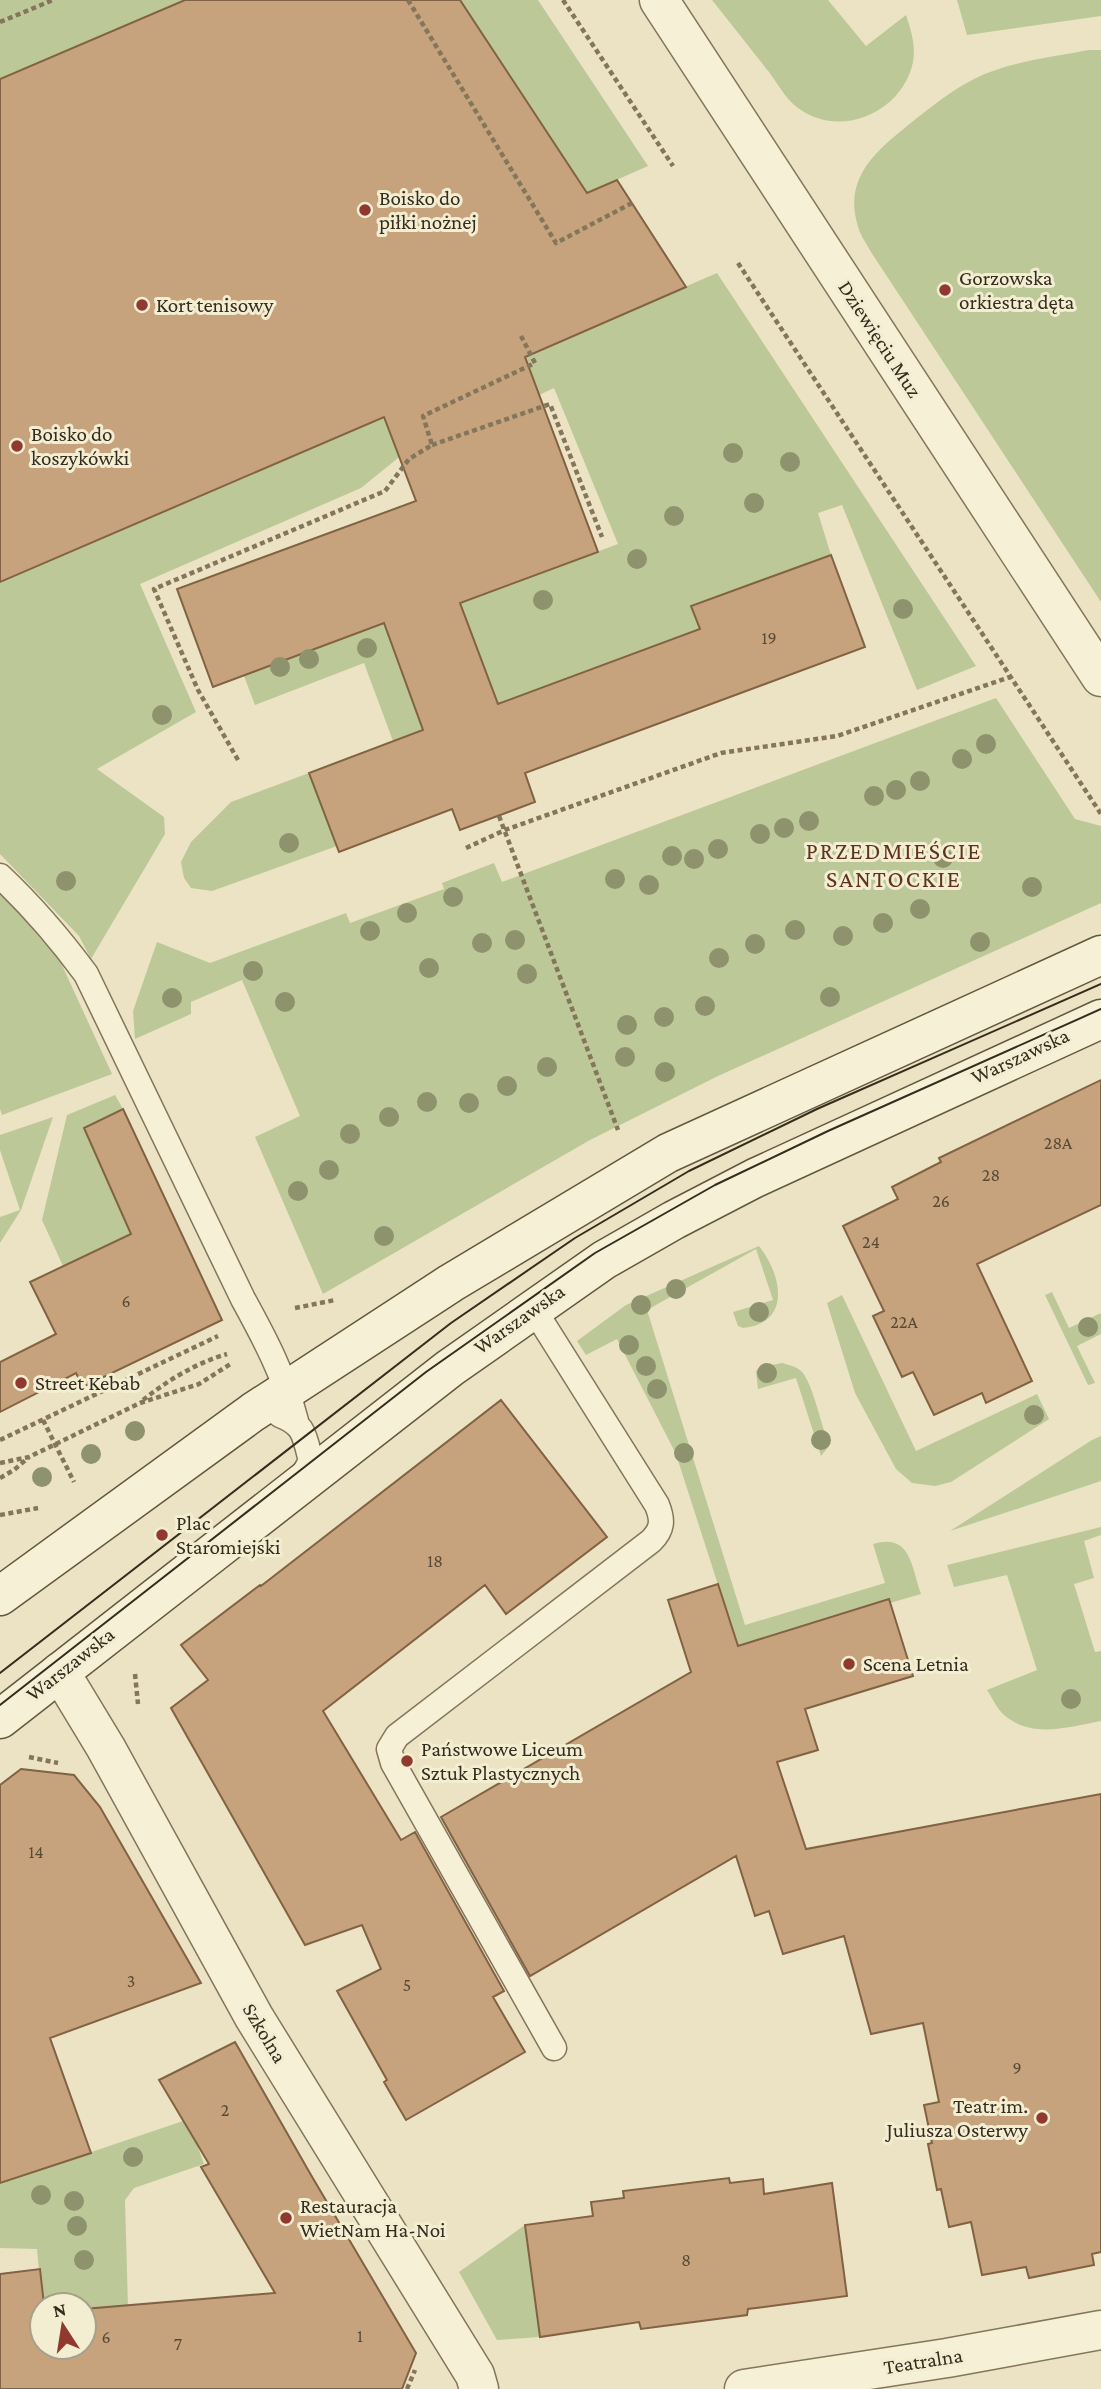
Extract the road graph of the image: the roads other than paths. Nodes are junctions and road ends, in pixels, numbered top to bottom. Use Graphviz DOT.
graph roads {
  1 [pos="659,0"];
  2 [pos="1101,677"];
  3 [pos="0,876"];
  4 [pos="1101,955"];
  5 [pos="1101,1019"];
  6 [pos="533,1308"];
  7 [pos="292,1406"];
  8 [pos="296,1488"];
  9 [pos="0,1596"];
  10 [pos="60,1672"];
  11 [pos="0,1719"];
  12 [pos="554,2048"];
  13 [pos="1101,2330"];
  14 [pos="479,2389"];
  15 [pos="744,2389"];
  1 -- 2 [label="main road, Dziewięciu Muz"];
  3 -- 7 [label="lane"];
  4 -- 7 [label="main road"];
  5 -- 6 [label="main road, Warszawska"];
  6 -- 8 [label="main road, Warszawska"];
  6 -- 12 [label="lane"];
  7 -- 8 [label="lane"];
  7 -- 9 [label="main road"];
  8 -- 10 [label="main road, Warszawska"];
  10 -- 11 [label="main road, Warszawska"];
  10 -- 14 [label="main road, Szkolna"];
  13 -- 15 [label="main road, Teatralna"];
}
